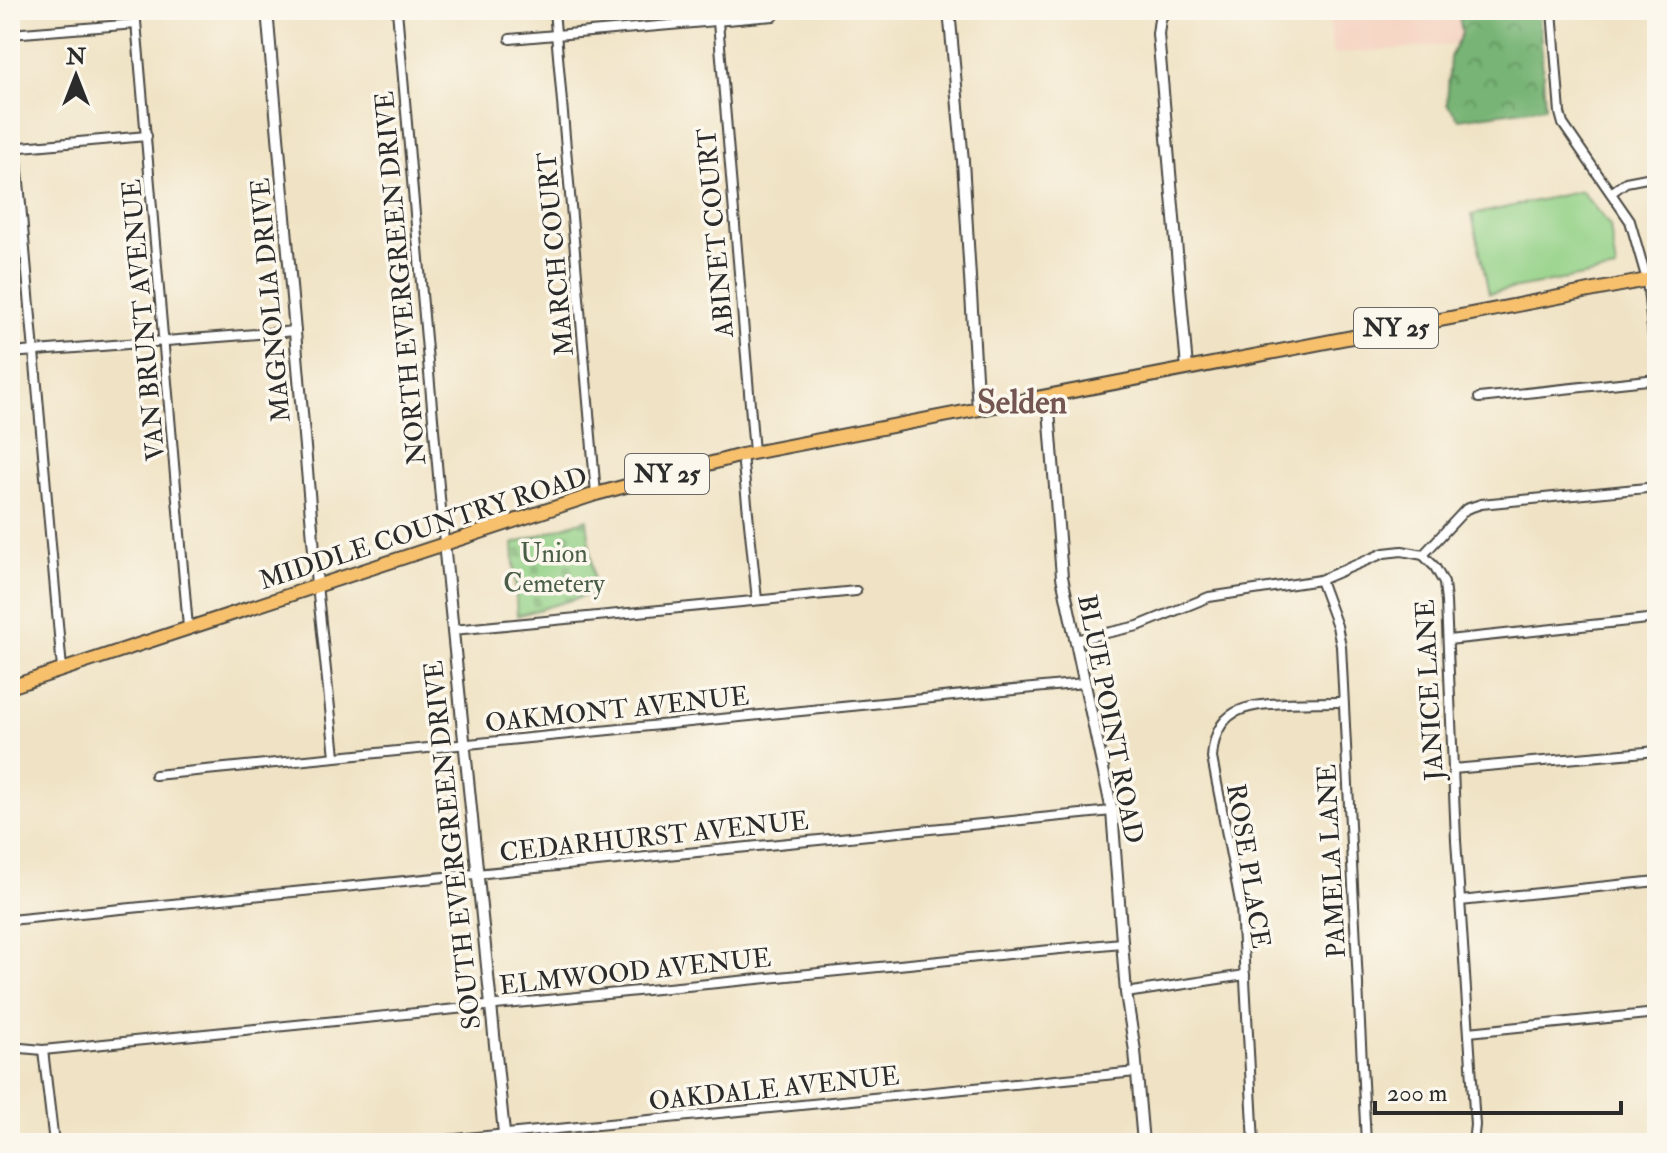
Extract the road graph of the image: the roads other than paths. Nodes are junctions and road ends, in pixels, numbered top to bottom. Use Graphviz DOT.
graph roads {
  1 [pos="135,10"];
  2 [pos="267,10"];
  3 [pos="397,10"];
  4 [pos="554,10"];
  5 [pos="949,10"];
  6 [pos="1165,10"];
  7 [pos="1552,10"];
  8 [pos="718,15"];
  9 [pos="774,16"];
  10 [pos="136,24"];
  11 [pos="10,34"];
  12 [pos="556,36"];
  13 [pos="510,39"];
  14 [pos="147,136"];
  15 [pos="13,148"];
  16 [pos="1657,176"];
  17 [pos="1611,193"];
  18 [pos="1652,279"];
  19 [pos="296,331"];
  20 [pos="165,341"];
  21 [pos="33,351"];
  22 [pos="10,353"];
  23 [pos="1187,368"];
  24 [pos="1657,378"];
  25 [pos="1048,397"];
  26 [pos="1479,398"];
  27 [pos="978,410"];
  28 [pos="748,454"];
  29 [pos="1657,487"];
  30 [pos="596,494"];
  31 [pos="444,543"];
  32 [pos="1423,555"];
  33 [pos="1320,580"];
  34 [pos="317,585"];
  35 [pos="856,591"];
  36 [pos="757,600"];
  37 [pos="1657,618"];
  38 [pos="188,627"];
  39 [pos="453,630"];
  40 [pos="1075,640"];
  41 [pos="1448,640"];
  42 [pos="62,669"];
  43 [pos="1084,683"];
  44 [pos="10,687"];
  45 [pos="1342,702"];
  46 [pos="465,744"];
  47 [pos="1657,751"];
  48 [pos="335,756"];
  49 [pos="1453,769"];
  50 [pos="155,775"];
  51 [pos="1112,811"];
  52 [pos="477,874"];
  53 [pos="1657,881"];
  54 [pos="1460,901"];
  55 [pos="10,920"];
  56 [pos="1121,943"];
  57 [pos="1245,975"];
  58 [pos="1126,993"];
  59 [pos="491,1005"];
  60 [pos="1657,1013"];
  61 [pos="1469,1032"];
  62 [pos="10,1047"];
  63 [pos="43,1050"];
  64 [pos="1136,1072"];
  65 [pos="505,1139"];
  66 [pos="54,1143"];
  67 [pos="416,1143"];
  68 [pos="1143,1143"];
  69 [pos="1254,1143"];
  70 [pos="1366,1143"];
  71 [pos="1473,1143"];
  1 -- 10 [label="street, VAN BRUNT AVENUE"];
  2 -- 19 [label="street, MAGNOLIA DRIVE"];
  3 -- 31 [label="street, NORTH EVERGREEN DRIVE"];
  4 -- 12 [label="street, MARCH COURT"];
  5 -- 27 [label="street"];
  6 -- 23 [label="street"];
  7 -- 17 [label="street"];
  8 -- 9 [label="street"];
  8 -- 12 [label="street"];
  8 -- 28 [label="street, ABINET COURT"];
  10 -- 11 [label="street"];
  10 -- 14 [label="street, VAN BRUNT AVENUE"];
  12 -- 13 [label="street"];
  12 -- 30 [label="street, MARCH COURT"];
  14 -- 15 [label="street"];
  14 -- 20 [label="street, VAN BRUNT AVENUE"];
  15 -- 21 [label="street"];
  16 -- 17 [label="street"];
  17 -- 18 [label="street"];
  18 -- 23 [label="main road, MIDDLE COUNTRY ROAD / NY 25"];
  18 -- 24 [label="street"];
  19 -- 20 [label="street"];
  19 -- 34 [label="street, MAGNOLIA DRIVE"];
  20 -- 21 [label="street"];
  20 -- 38 [label="street, VAN BRUNT AVENUE"];
  21 -- 22 [label="street"];
  21 -- 42 [label="street"];
  23 -- 25 [label="main road, MIDDLE COUNTRY ROAD / NY 25"];
  24 -- 26 [label="street"];
  25 -- 27 [label="main road, MIDDLE COUNTRY ROAD / NY 25"];
  25 -- 40 [label="street, BLUE POINT ROAD"];
  27 -- 28 [label="main road, MIDDLE COUNTRY ROAD / NY 25"];
  28 -- 30 [label="main road, MIDDLE COUNTRY ROAD / NY 25"];
  28 -- 36 [label="street, ABINET COURT"];
  29 -- 32 [label="street"];
  30 -- 31 [label="main road, MIDDLE COUNTRY ROAD / NY 25"];
  31 -- 34 [label="main road, MIDDLE COUNTRY ROAD / NY 25"];
  31 -- 39 [label="street, SOUTH EVERGREEN DRIVE"];
  32 -- 33 [label="street"];
  32 -- 41 [label="street, JANICE LANE"];
  33 -- 40 [label="street"];
  33 -- 45 [label="street, PAMELA LANE"];
  34 -- 38 [label="main road, MIDDLE COUNTRY ROAD / NY 25"];
  34 -- 48 [label="street"];
  35 -- 36 [label="street"];
  36 -- 39 [label="street"];
  37 -- 41 [label="street"];
  38 -- 42 [label="main road, MIDDLE COUNTRY ROAD / NY 25"];
  39 -- 46 [label="street, SOUTH EVERGREEN DRIVE"];
  40 -- 43 [label="street, BLUE POINT ROAD"];
  41 -- 49 [label="street, JANICE LANE"];
  42 -- 44 [label="main road, MIDDLE COUNTRY ROAD / NY 25"];
  43 -- 46 [label="street, OAKMONT AVENUE"];
  43 -- 51 [label="street, BLUE POINT ROAD"];
  45 -- 57 [label="street, ROSE PLACE"];
  45 -- 70 [label="street, PAMELA LANE"];
  46 -- 48 [label="street, OAKMONT AVENUE"];
  46 -- 52 [label="street, SOUTH EVERGREEN DRIVE"];
  47 -- 49 [label="street"];
  48 -- 50 [label="street, OAKMONT AVENUE"];
  49 -- 54 [label="street, JANICE LANE"];
  51 -- 52 [label="street, CEDARHURST AVENUE"];
  51 -- 56 [label="street, BLUE POINT ROAD"];
  52 -- 55 [label="street, CEDARHURST AVENUE"];
  52 -- 59 [label="street, SOUTH EVERGREEN DRIVE"];
  53 -- 54 [label="street"];
  54 -- 61 [label="street, JANICE LANE"];
  56 -- 58 [label="street, BLUE POINT ROAD"];
  56 -- 59 [label="street, ELMWOOD AVENUE"];
  57 -- 58 [label="street"];
  57 -- 69 [label="street, ROSE PLACE"];
  58 -- 64 [label="street, BLUE POINT ROAD"];
  59 -- 63 [label="street, ELMWOOD AVENUE"];
  59 -- 65 [label="street, SOUTH EVERGREEN DRIVE"];
  60 -- 61 [label="street"];
  61 -- 71 [label="street, JANICE LANE"];
  62 -- 63 [label="street, ELMWOOD AVENUE"];
  63 -- 66 [label="street"];
  64 -- 65 [label="street, OAKDALE AVENUE"];
  64 -- 68 [label="street, BLUE POINT ROAD"];
  65 -- 67 [label="street, OAKDALE AVENUE"];
}
